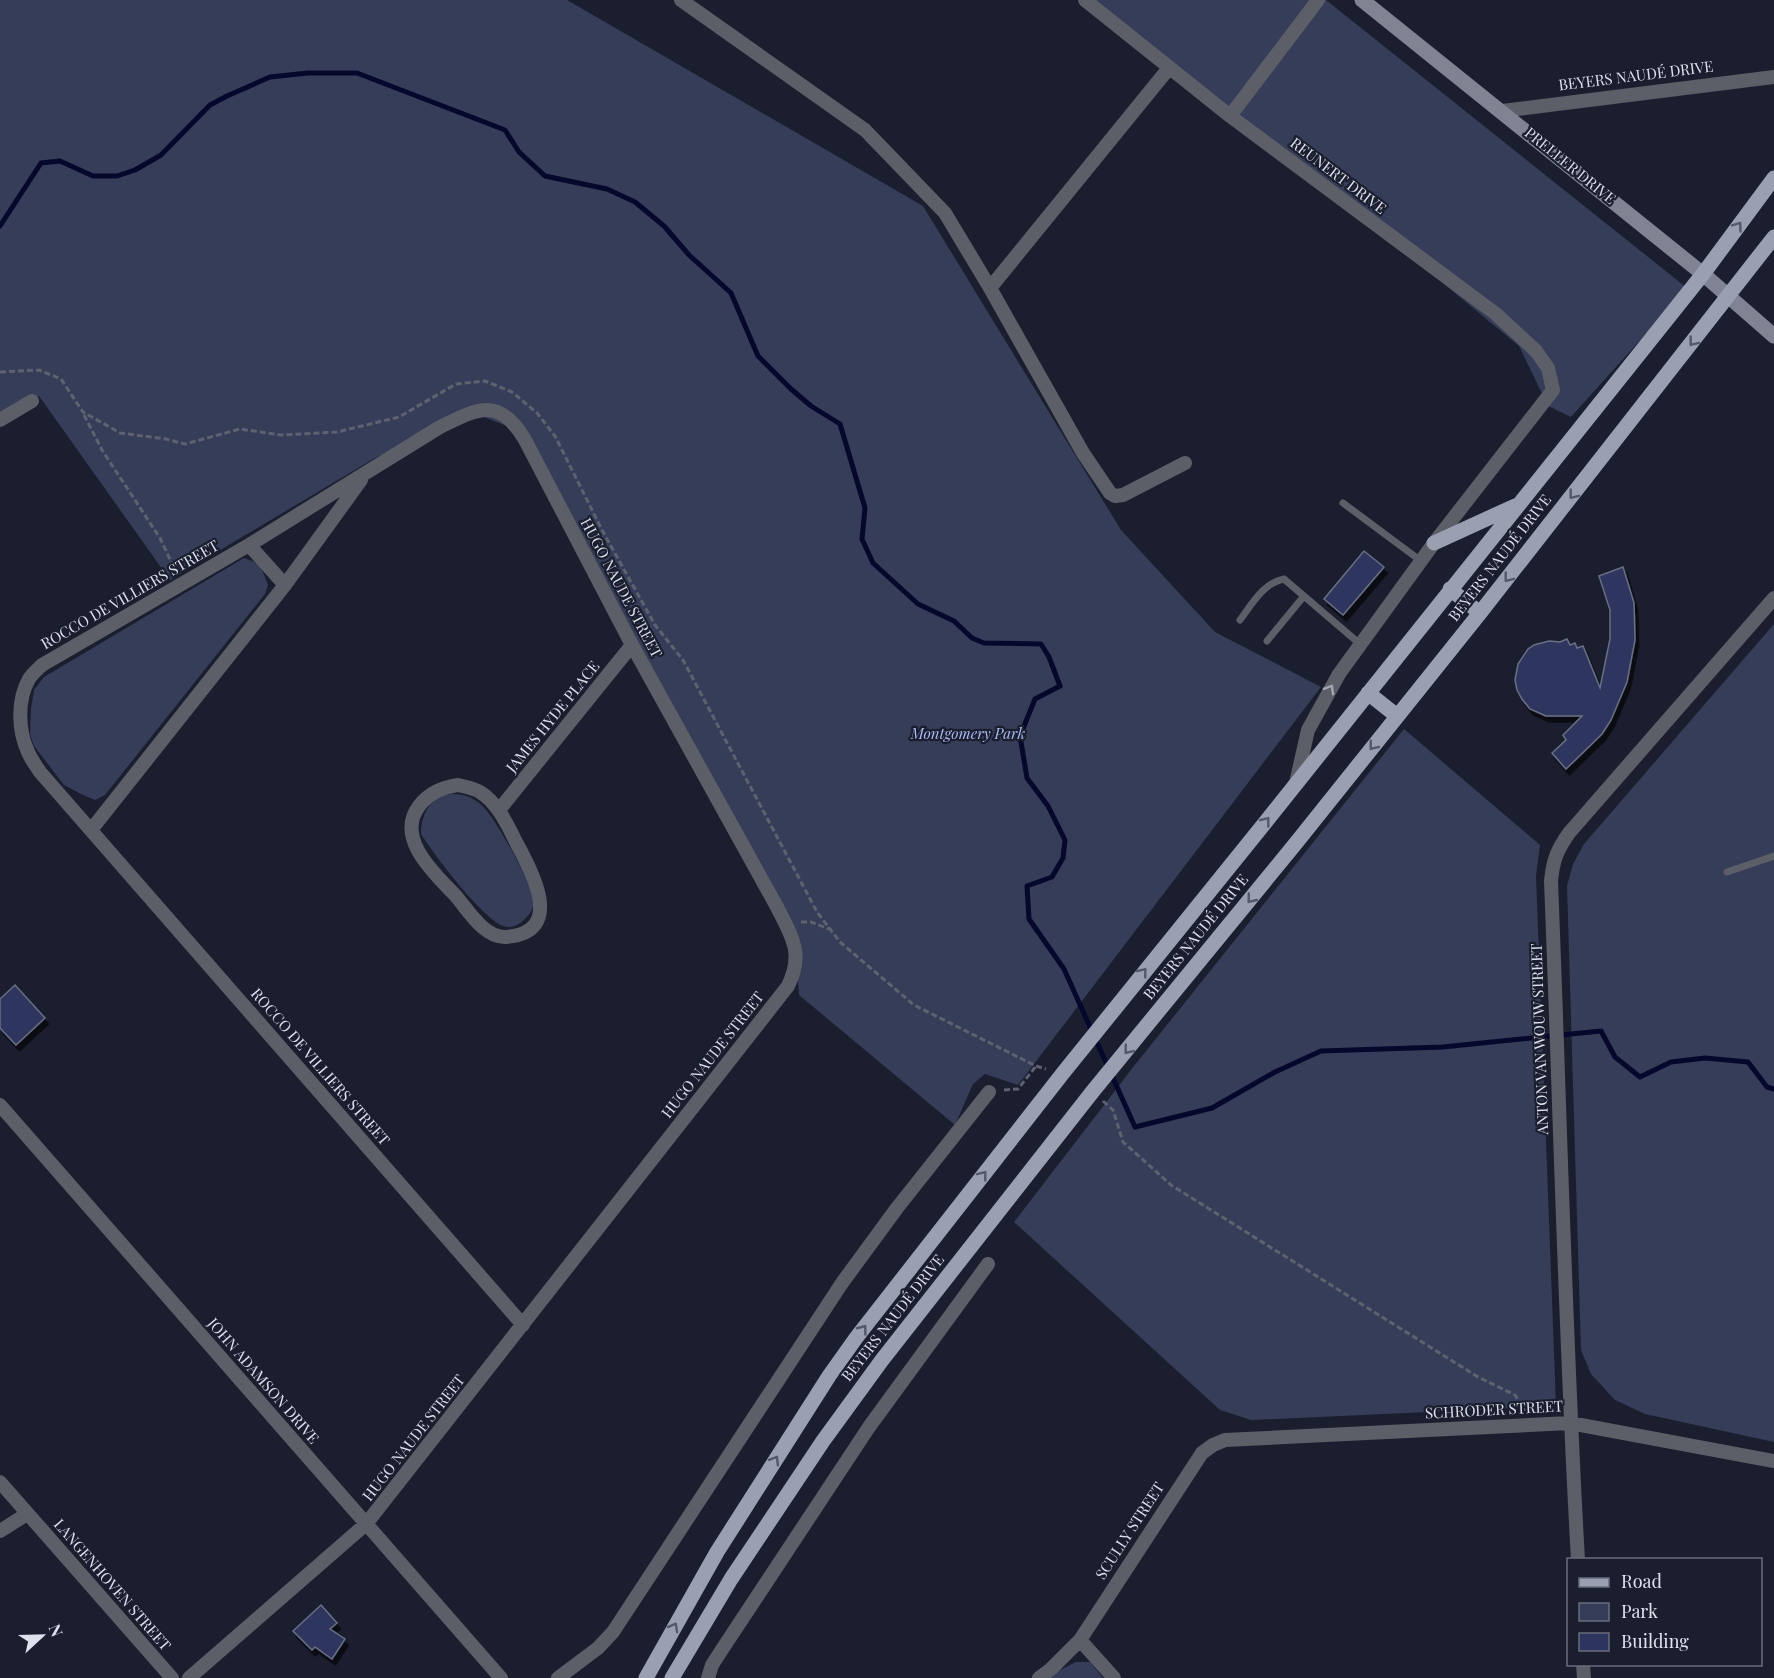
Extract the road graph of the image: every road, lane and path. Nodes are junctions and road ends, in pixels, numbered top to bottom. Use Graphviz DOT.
graph roads {
  1 [pos="681,0"];
  2 [pos="1085,0"];
  3 [pos="1317,0"];
  4 [pos="1362,0"];
  5 [pos="1169,68"];
  6 [pos="1774,77"];
  7 [pos="1502,111"];
  8 [pos="1230,116"];
  9 [pos="1774,178"];
  10 [pos="1774,237"];
  11 [pos="1703,273"];
  12 [pos="990,288"];
  13 [pos="1730,296"];
  14 [pos="1774,336"];
  15 [pos="0,372"];
  16 [pos="1553,390"];
  17 [pos="32,401"];
  18 [pos="83,412"];
  19 [pos="0,420"];
  20 [pos="440,427"];
  21 [pos="1185,463"];
  22 [pos="364,475"];
  23 [pos="1343,503"];
  24 [pos="1518,505"];
  25 [pos="1434,543"];
  26 [pos="249,545"];
  27 [pos="1421,561"];
  28 [pos="182,584"];
  29 [pos="285,585"];
  30 [pos="1450,589"];
  31 [pos="1304,596"];
  32 [pos="1774,598"];
  33 [pos="1480,613"];
  34 [pos="1240,620"];
  35 [pos="1267,641"];
  36 [pos="1360,644"];
  37 [pos="632,645"];
  38 [pos="1368,693"];
  39 [pos="1397,716"];
  40 [pos="1296,783"];
  41 [pos="499,810"];
  42 [pos="91,830"];
  43 [pos="1774,856"];
  44 [pos="1727,872"];
  45 [pos="784,922"];
  46 [pos="830,930"];
  47 [pos="1036,1066"];
  48 [pos="1063,1073"];
  49 [pos="1093,1091"];
  50 [pos="989,1092"];
  51 [pos="0,1105"];
  52 [pos="988,1264"];
  53 [pos="523,1325"];
  54 [pos="1570,1423"];
  55 [pos="1535,1425"];
  56 [pos="1213,1445"];
  57 [pos="1774,1461"];
  58 [pos="0,1482"];
  59 [pos="27,1514"];
  60 [pos="366,1524"];
  61 [pos="0,1531"];
  62 [pos="1578,1558"];
  63 [pos="1080,1640"];
  64 [pos="172,1678"];
  65 [pos="189,1678"];
  66 [pos="501,1678"];
  67 [pos="558,1678"];
  68 [pos="646,1678"];
  69 [pos="672,1678"];
  70 [pos="708,1678"];
  71 [pos="1039,1678"];
  72 [pos="1114,1678"];
  1 -- 12 [label="street"];
  2 -- 5 [label="street, REUNERT DRIVE"];
  3 -- 8 [label="street"];
  4 -- 7 [label="main road, PRELLER DRIVE"];
  5 -- 8 [label="street, REUNERT DRIVE"];
  5 -- 12 [label="street"];
  6 -- 7 [label="street, BEYERS NAUDÉ DRIVE"];
  7 -- 11 [label="main road, PRELLER DRIVE"];
  8 -- 16 [label="street, REUNERT DRIVE"];
  11 -- 9 [label="main road, BEYERS NAUDÉ DRIVE, one-way"];
  10 -- 13 [label="main road, BEYERS NAUDÉ DRIVE"];
  11 -- 13 [label="main road, PRELLER DRIVE"];
  11 -- 24 [label="main road, BEYERS NAUDÉ DRIVE"];
  12 -- 21 [label="street"];
  13 -- 14 [label="main road, PRELLER DRIVE"];
  13 -- 33 [label="main road, BEYERS NAUDÉ DRIVE, one-way"];
  15 -- 18 [label="path"];
  16 -- 25 [label="street, BEYERS NAUDÉ DRIVE"];
  17 -- 19 [label="street"];
  18 -- 28 [label="path"];
  18 -- 46 [label="path"];
  20 -- 22 [label="street, ROCCO DE VILLIERS STREET"];
  20 -- 37 [label="street, HUGO NAUDE STREET"];
  22 -- 26 [label="street, ROCCO DE VILLIERS STREET"];
  22 -- 29 [label="street, ROCCO DE VILLIERS STREET"];
  23 -- 27 [label="lane"];
  24 -- 25 [label="main road"];
  24 -- 30 [label="main road, BEYERS NAUDÉ DRIVE"];
  25 -- 27 [label="street, BEYERS NAUDÉ DRIVE"];
  26 -- 28 [label="street, ROCCO DE VILLIERS STREET"];
  26 -- 29 [label="street"];
  27 -- 36 [label="street, BEYERS NAUDÉ DRIVE"];
  28 -- 42 [label="street, ROCCO DE VILLIERS STREET"];
  29 -- 42 [label="street, ROCCO DE VILLIERS STREET"];
  30 -- 33 [label="main road"];
  30 -- 38 [label="main road, BEYERS NAUDÉ DRIVE"];
  31 -- 34 [label="lane"];
  31 -- 35 [label="lane"];
  31 -- 36 [label="lane"];
  32 -- 54 [label="street, ANTON VAN WOUW STREET"];
  33 -- 39 [label="main road, BEYERS NAUDÉ DRIVE"];
  40 -- 36 [label="street, BEYERS NAUDÉ DRIVE, one-way"];
  37 -- 41 [label="street, JAMES HYDE PLACE"];
  37 -- 45 [label="street, HUGO NAUDE STREET"];
  38 -- 39 [label="main road"];
  38 -- 40 [label="main road, BEYERS NAUDÉ DRIVE"];
  39 -- 49 [label="main road, BEYERS NAUDÉ DRIVE, one-way"];
  48 -- 40 [label="main road, BEYERS NAUDÉ DRIVE, one-way"];
  41 -- 41 [label="street"];
  42 -- 53 [label="street, ROCCO DE VILLIERS STREET"];
  43 -- 44 [label="lane"];
  45 -- 46 [label="path"];
  45 -- 53 [label="street, HUGO NAUDE STREET"];
  46 -- 47 [label="path"];
  47 -- 48 [label="path"];
  47 -- 50 [label="path"];
  68 -- 48 [label="main road, BEYERS NAUDÉ DRIVE, one-way"];
  49 -- 55 [label="path"];
  49 -- 69 [label="main road, BEYERS NAUDÉ DRIVE"];
  50 -- 67 [label="street"];
  51 -- 60 [label="street, JOHN ADAMSON DRIVE"];
  52 -- 70 [label="street"];
  53 -- 60 [label="street, HUGO NAUDE STREET"];
  54 -- 55 [label="street, SCHRODER STREET"];
  54 -- 57 [label="street, SCHRODER STREET"];
  54 -- 62 [label="street, ANTON VAN WOUW STREET"];
  55 -- 56 [label="street, SCHRODER STREET"];
  56 -- 63 [label="street, SCULLY STREET"];
  58 -- 59 [label="street, LANGENHOVEN STREET"];
  59 -- 61 [label="street"];
  59 -- 64 [label="street, LANGENHOVEN STREET"];
  60 -- 65 [label="street, HUGO NAUDE STREET"];
  60 -- 66 [label="street, JOHN ADAMSON DRIVE"];
  63 -- 71 [label="street, SCULLY STREET"];
  63 -- 72 [label="street"];
}
